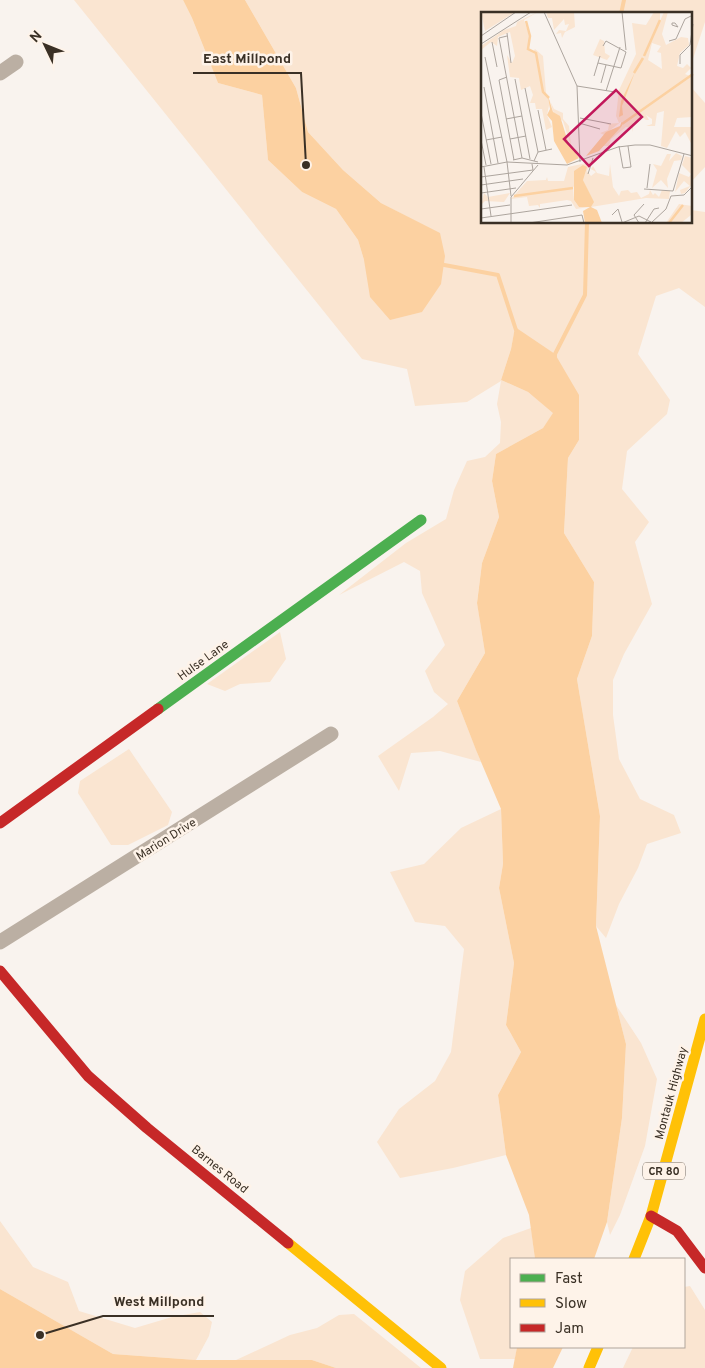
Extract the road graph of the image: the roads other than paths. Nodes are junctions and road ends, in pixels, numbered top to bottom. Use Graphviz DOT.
graph roads {
  1 [pos="16,62"];
  2 [pos="0,73"];
  3 [pos="422,520"];
  4 [pos="332,734"];
  5 [pos="0,823"];
  6 [pos="0,942"];
  7 [pos="0,971"];
  8 [pos="705,1019"];
  9 [pos="651,1216"];
  10 [pos="634,1258"];
  11 [pos="705,1268"];
  12 [pos="598,1348"];
  13 [pos="441,1368"];
  14 [pos="589,1368"];
  1 -- 2 [label="street"];
  3 -- 5 [label="street, Hulse Lane"];
  4 -- 6 [label="street, Marion Drive"];
  7 -- 13 [label="street, Barnes Road"];
  8 -- 9 [label="street, Montauk Highway / CR 80"];
  9 -- 10 [label="street, Montauk Highway / CR 80"];
  9 -- 11 [label="street"];
  12 -- 14 [label="street"];
}
